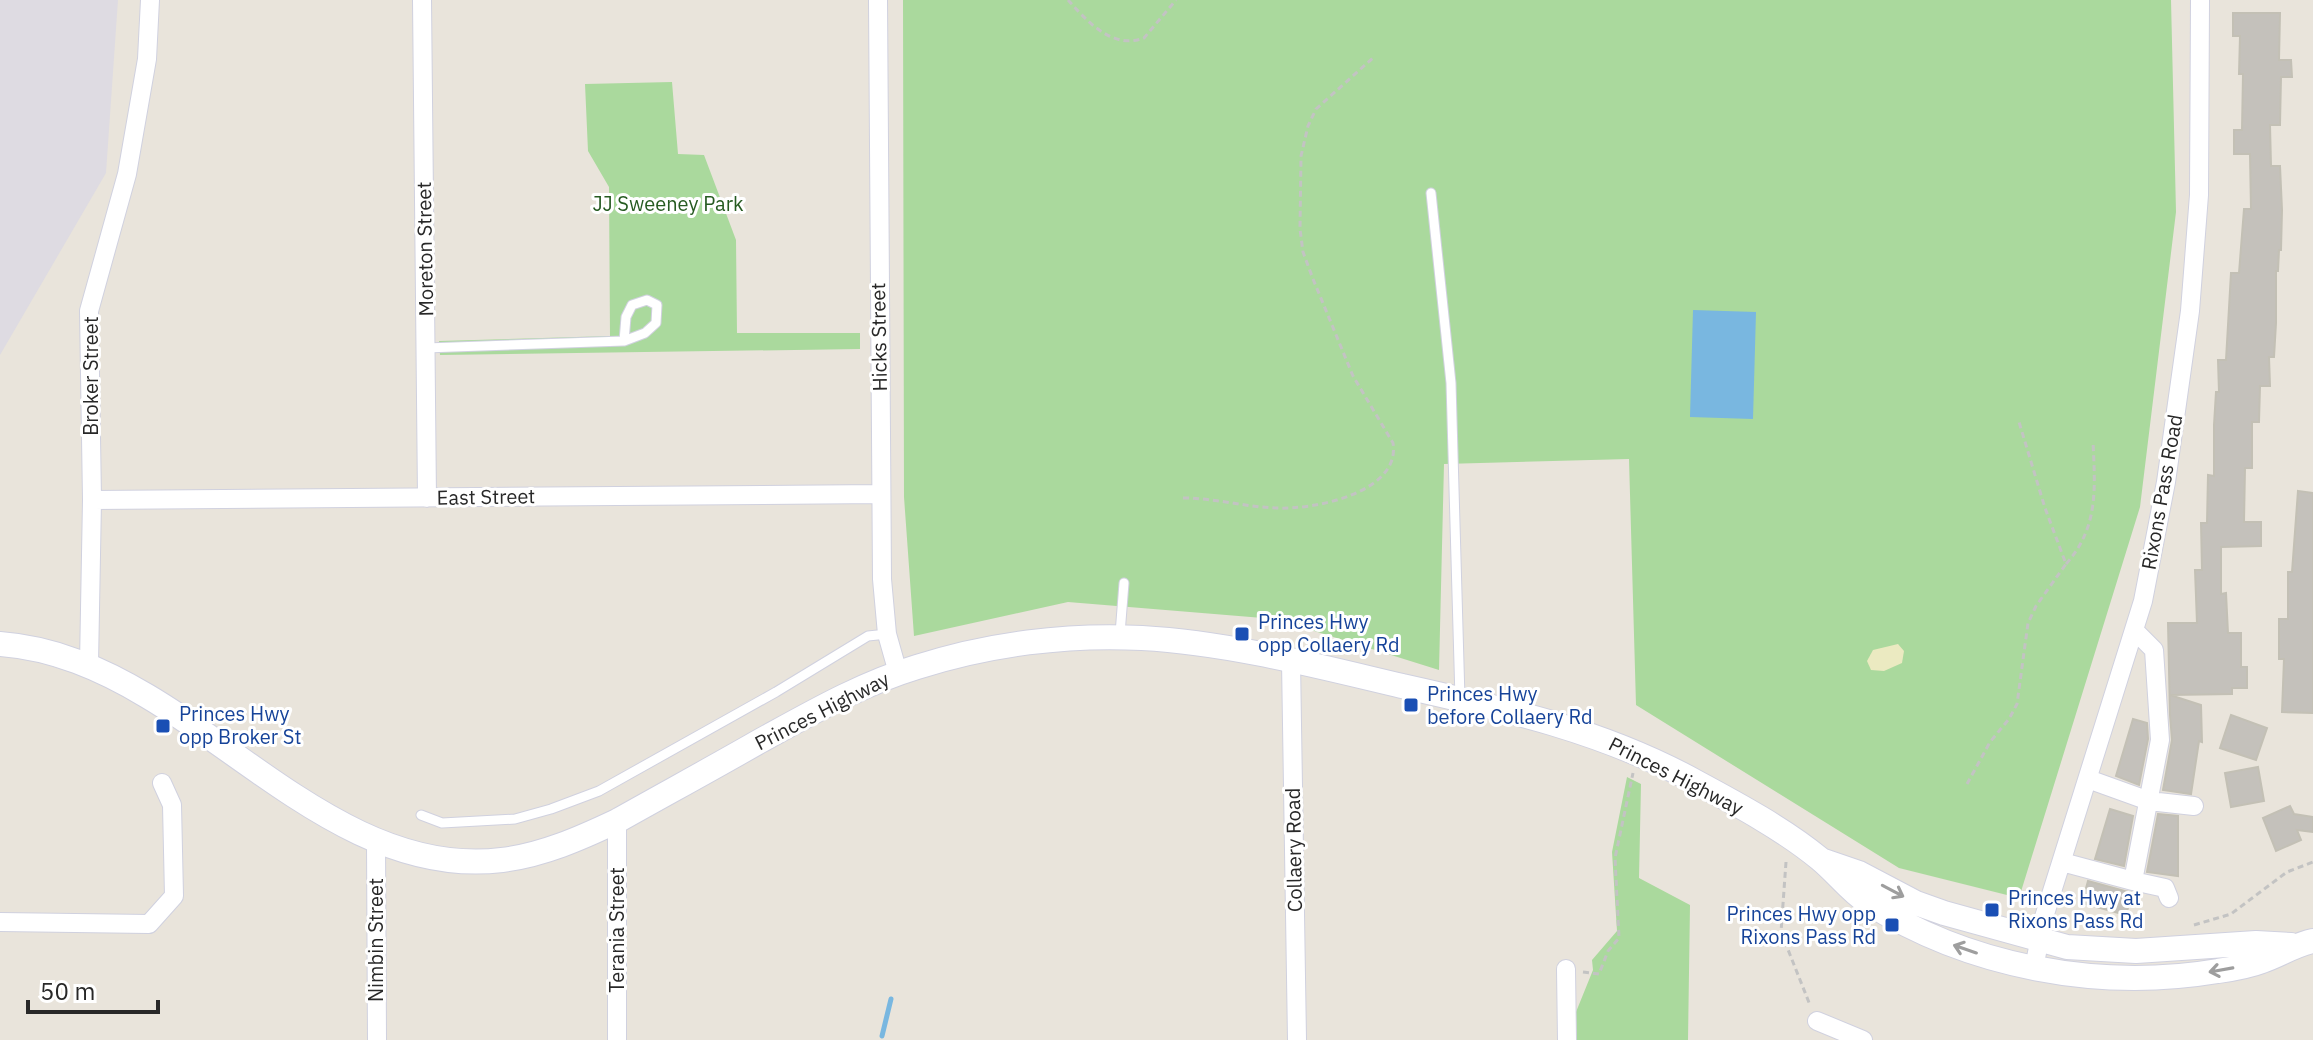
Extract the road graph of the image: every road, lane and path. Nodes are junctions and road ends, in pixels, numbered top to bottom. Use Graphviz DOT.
graph roads {
  1 [pos="150,0"];
  2 [pos="422,0"];
  3 [pos="878,0"];
  4 [pos="1068,0"];
  5 [pos="1176,0"];
  6 [pos="2200,0"];
  7 [pos="1374,57"];
  8 [pos="1431,193"];
  9 [pos="624,341"];
  10 [pos="426,348"];
  11 [pos="2019,422"];
  12 [pos="2093,441"];
  13 [pos="881,494"];
  14 [pos="427,498"];
  15 [pos="1183,498"];
  16 [pos="92,500"];
  17 [pos="2066,564"];
  18 [pos="1124,583"];
  19 [pos="2134,630"];
  20 [pos="887,634"];
  21 [pos="1120,637"];
  22 [pos="0,644"];
  23 [pos="1291,661"];
  24 [pos="89,664"];
  25 [pos="898,673"];
  26 [pos="1460,699"];
  27 [pos="1633,773"];
  28 [pos="2088,779"];
  29 [pos="162,783"];
  30 [pos="1967,784"];
  31 [pos="2149,801"];
  32 [pos="2194,806"];
  33 [pos="421,815"];
  34 [pos="617,821"];
  35 [pos="376,841"];
  36 [pos="1822,860"];
  37 [pos="1786,862"];
  38 [pos="2062,862"];
  39 [pos="2313,862"];
  40 [pos="2133,881"];
  41 [pos="2169,898"];
  42 [pos="0,922"];
  43 [pos="2192,926"];
  44 [pos="2039,940"];
  45 [pos="2304,943"];
  46 [pos="2034,968"];
  47 [pos="1566,969"];
  48 [pos="1817,1021"];
  49 [pos="377,1040"];
  50 [pos="617,1040"];
  51 [pos="1297,1040"];
  52 [pos="1567,1040"];
  53 [pos="1863,1040"];
  1 -- 16 [label="street, Broker Street"];
  2 -- 10 [label="street, Moreton Street"];
  3 -- 13 [label="street, Hicks Street"];
  4 -- 5 [label="path"];
  6 -- 19 [label="street, Rixons Pass Road"];
  7 -- 15 [label="path"];
  8 -- 26 [label="lane"];
  9 -- 9 [label="lane"];
  9 -- 10 [label="lane"];
  10 -- 14 [label="street, Moreton Street"];
  11 -- 17 [label="path"];
  12 -- 17 [label="path"];
  13 -- 14 [label="street, East Street"];
  13 -- 20 [label="street, Hicks Street"];
  14 -- 16 [label="street, East Street"];
  16 -- 24 [label="street, Broker Street"];
  17 -- 30 [label="path"];
  18 -- 21 [label="lane"];
  19 -- 28 [label="street, Rixons Pass Road"];
  19 -- 31 [label="street"];
  20 -- 25 [label="street, Hicks Street"];
  20 -- 33 [label="lane"];
  21 -- 23 [label="main road, Princes Highway"];
  21 -- 25 [label="main road, Princes Highway"];
  22 -- 24 [label="main road, Princes Highway"];
  23 -- 26 [label="main road, Princes Highway"];
  23 -- 51 [label="street, Collaery Road"];
  24 -- 35 [label="main road, Princes Highway"];
  25 -- 34 [label="main road, Princes Highway"];
  26 -- 36 [label="main road, Princes Highway"];
  27 -- 47 [label="path"];
  28 -- 31 [label="street"];
  28 -- 38 [label="street, Rixons Pass Road"];
  29 -- 42 [label="street"];
  31 -- 32 [label="street"];
  31 -- 40 [label="street"];
  34 -- 35 [label="main road, Princes Highway"];
  34 -- 50 [label="street, Terania Street"];
  35 -- 49 [label="street, Nimbin Street"];
  36 -- 44 [label="main road, Princes Highway, one-way"];
  46 -- 36 [label="main road, Princes Highway, one-way"];
  37 -- 48 [label="path"];
  38 -- 40 [label="street"];
  38 -- 44 [label="street, Rixons Pass Road"];
  39 -- 43 [label="path"];
  40 -- 41 [label="street"];
  44 -- 45 [label="main road, Princes Highway"];
  44 -- 46 [label="street, Rixons Pass Road"];
  45 -- 46 [label="main road, Princes Highway, one-way"];
  47 -- 52 [label="street"];
  48 -- 53 [label="street"];
}
